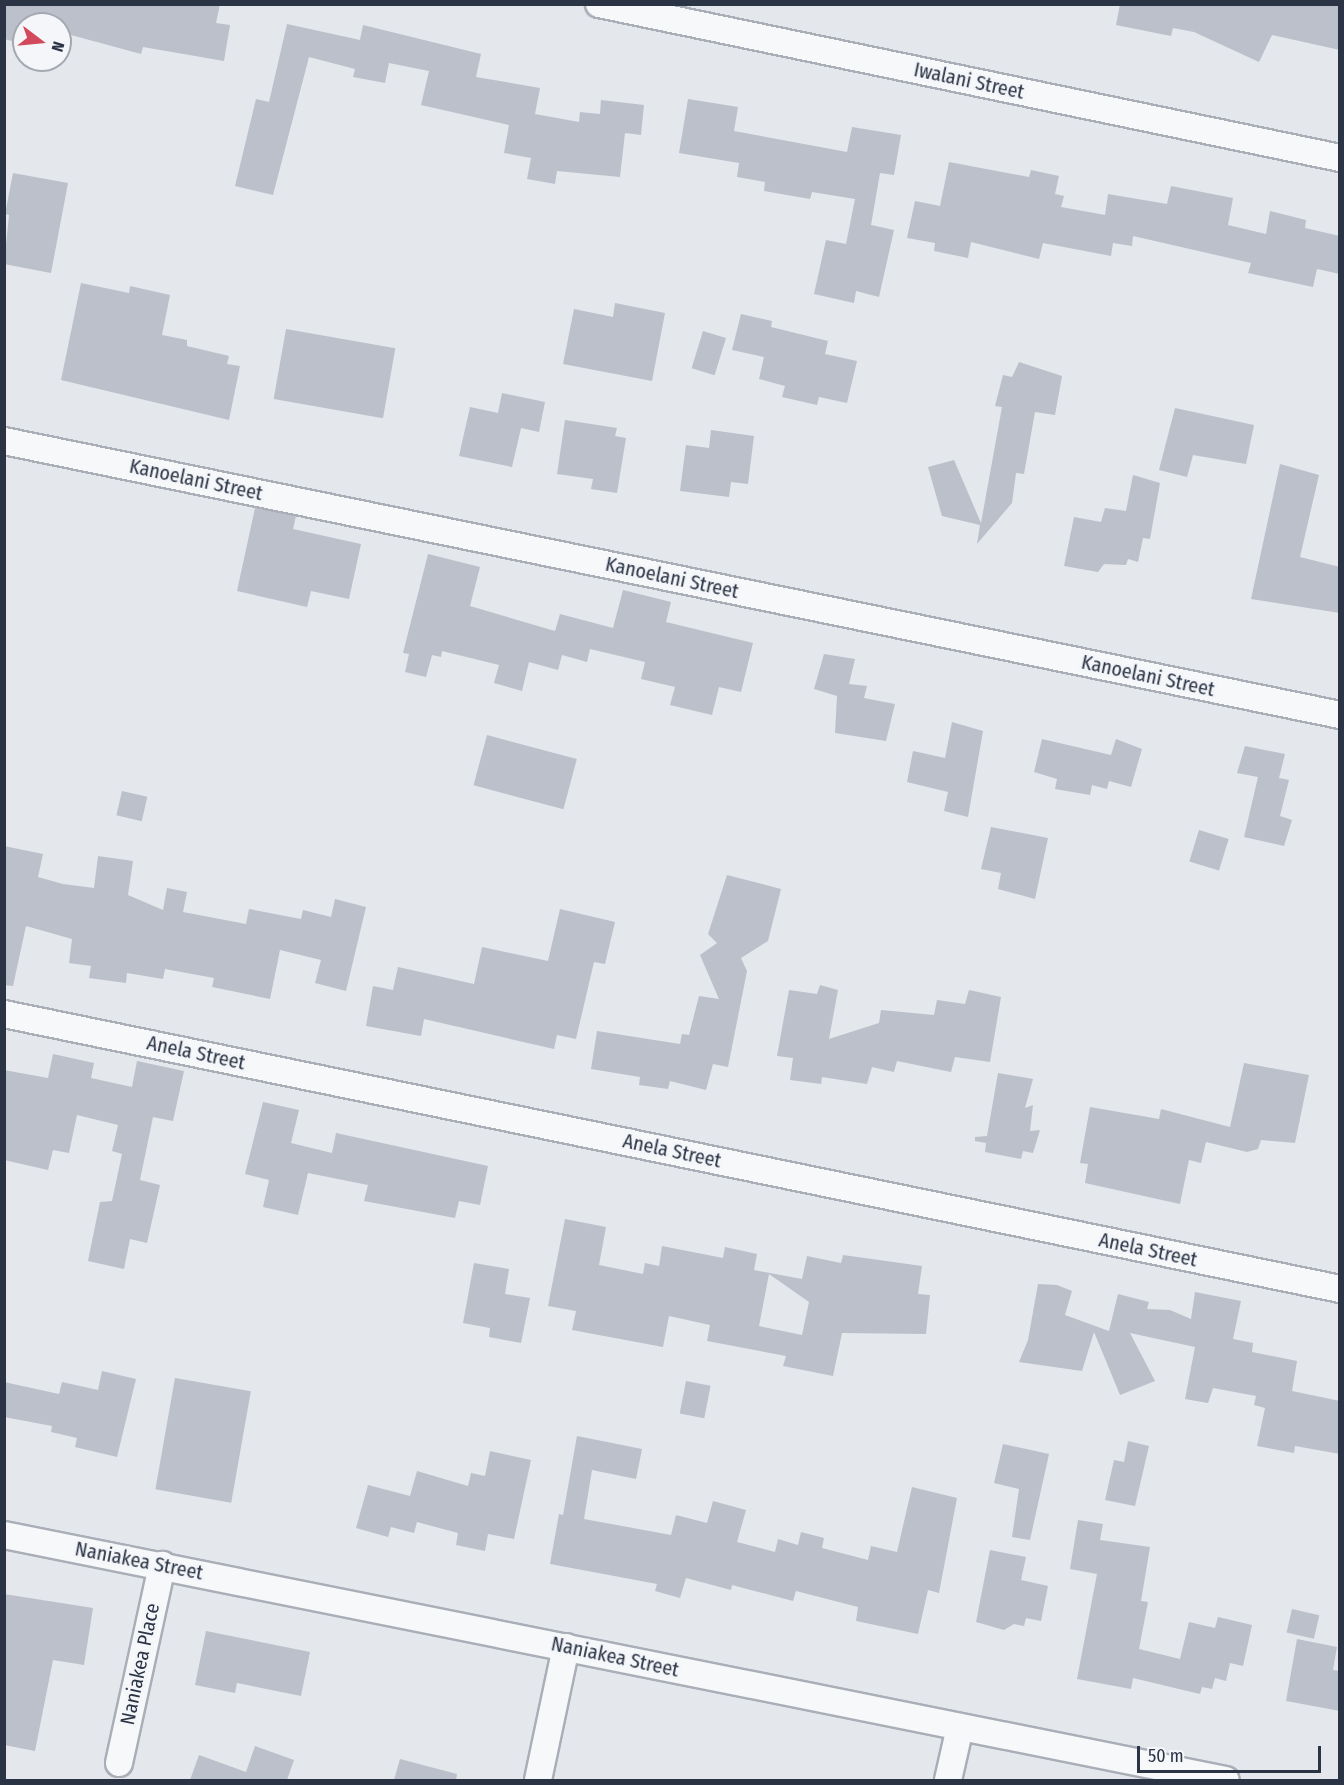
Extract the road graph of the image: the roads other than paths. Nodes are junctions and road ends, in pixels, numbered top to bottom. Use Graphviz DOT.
graph roads {
  1 [pos="599,4"];
  2 [pos="1340,158"];
  3 [pos="4,441"];
  4 [pos="1340,715"];
  5 [pos="4,1014"];
  6 [pos="1340,1289"];
  7 [pos="4,1534"];
  8 [pos="162,1565"];
  9 [pos="566,1647"];
  10 [pos="960,1727"];
  11 [pos="119,1763"];
  12 [pos="538,1780"];
  13 [pos="948,1780"];
  14 [pos="1226,1780"];
  1 -- 2 [label="street, Iwalani Street"];
  3 -- 4 [label="street, Kanoelani Street"];
  5 -- 6 [label="street, Anela Street"];
  7 -- 8 [label="street, Naniakea Street"];
  8 -- 9 [label="street, Naniakea Street"];
  8 -- 11 [label="street, Naniakea Place"];
  9 -- 10 [label="street, Naniakea Street"];
  9 -- 12 [label="street"];
  10 -- 13 [label="street"];
  10 -- 14 [label="street, Naniakea Street"];
}
